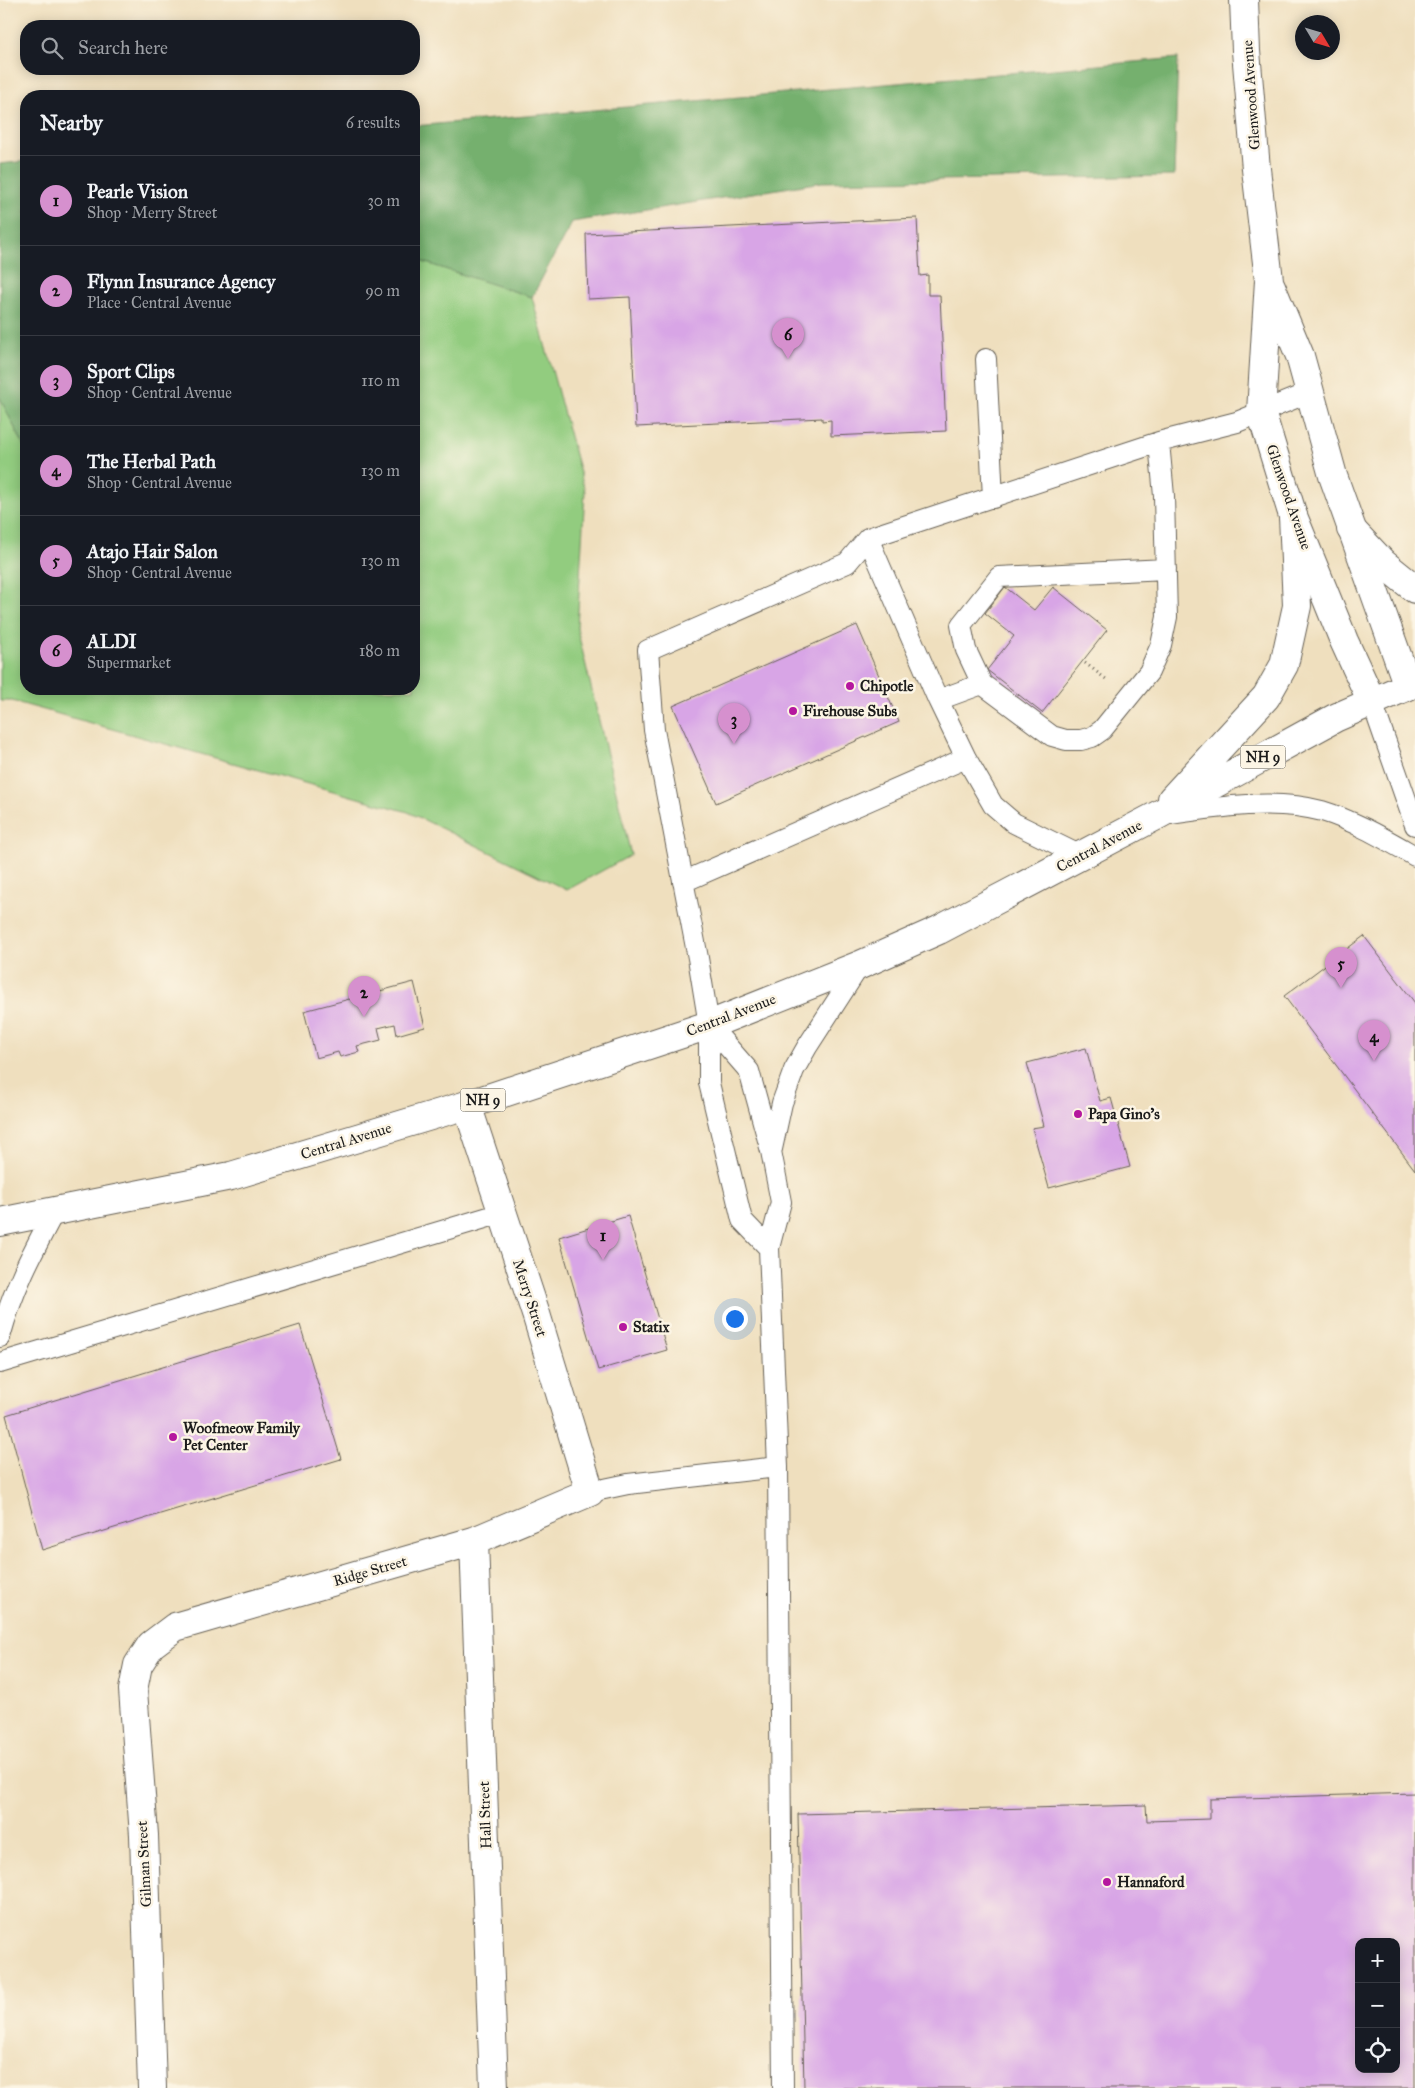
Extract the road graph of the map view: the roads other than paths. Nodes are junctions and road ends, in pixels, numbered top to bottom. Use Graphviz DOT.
graph roads {
  1 [pos="1244,0"];
  2 [pos="1269,280"];
  3 [pos="986,359"];
  4 [pos="1310,392"];
  5 [pos="1261,412"];
  6 [pos="1159,442"];
  7 [pos="993,498"];
  8 [pos="1293,516"];
  9 [pos="1351,529"];
  10 [pos="868,538"];
  11 [pos="1166,569"];
  12 [pos="1415,589"];
  13 [pos="982,684"];
  14 [pos="1413,691"];
  15 [pos="938,700"];
  16 [pos="1372,702"];
  17 [pos="966,758"];
  18 [pos="1156,816"];
  19 [pos="1415,825"];
  20 [pos="1081,856"];
  21 [pos="1415,856"];
  22 [pos="683,882"];
  23 [pos="860,965"];
  24 [pos="709,1025"];
  25 [pos="467,1106"];
  26 [pos="771,1151"];
  27 [pos="54,1212"];
  28 [pos="502,1213"];
  29 [pos="0,1222"];
  30 [pos="769,1248"];
  31 [pos="0,1337"];
  32 [pos="0,1363"];
  33 [pos="778,1467"];
  34 [pos="590,1492"];
  35 [pos="474,1541"];
  36 [pos="151,1645"];
  37 [pos="152,2088"];
  38 [pos="494,2088"];
  39 [pos="783,2088"];
  1 -- 2 [label="street, Glenwood Avenue"];
  2 -- 4 [label="street, Glenwood Avenue"];
  2 -- 5 [label="street, Glenwood Avenue"];
  3 -- 7 [label="lane"];
  4 -- 5 [label="lane"];
  4 -- 9 [label="street, Glenwood Avenue"];
  5 -- 6 [label="lane"];
  5 -- 8 [label="street, Glenwood Avenue"];
  6 -- 7 [label="lane"];
  6 -- 11 [label="lane"];
  7 -- 10 [label="lane"];
  8 -- 16 [label="street, Glenwood Avenue"];
  8 -- 18 [label="street"];
  9 -- 12 [label="street"];
  9 -- 14 [label="street, Glenwood Avenue"];
  10 -- 15 [label="lane"];
  10 -- 22 [label="lane"];
  11 -- 13 [label="lane"];
  11 -- 13 [label="lane"];
  13 -- 15 [label="lane"];
  14 -- 16 [label="street, Central Avenue / NH 9"];
  15 -- 17 [label="lane"];
  16 -- 18 [label="street, Central Avenue / NH 9"];
  16 -- 19 [label="lane"];
  17 -- 20 [label="lane"];
  17 -- 22 [label="lane"];
  18 -- 20 [label="street, Central Avenue / NH 9"];
  18 -- 21 [label="lane"];
  20 -- 23 [label="street, Central Avenue / NH 9"];
  22 -- 24 [label="lane"];
  23 -- 24 [label="street, Central Avenue / NH 9"];
  23 -- 26 [label="lane"];
  24 -- 25 [label="street, Central Avenue / NH 9"];
  24 -- 26 [label="lane"];
  24 -- 30 [label="lane"];
  25 -- 27 [label="street, Central Avenue / NH 9"];
  25 -- 28 [label="street, Merry Street"];
  26 -- 30 [label="lane"];
  27 -- 29 [label="street, Central Avenue / NH 9"];
  27 -- 31 [label="lane"];
  28 -- 32 [label="lane"];
  28 -- 34 [label="street, Merry Street"];
  30 -- 33 [label="lane"];
  33 -- 34 [label="lane"];
  33 -- 39 [label="lane"];
  34 -- 35 [label="street, Ridge Street"];
  35 -- 36 [label="street, Ridge Street"];
  35 -- 38 [label="street, Hall Street"];
  36 -- 37 [label="street, Gilman Street"];
}
